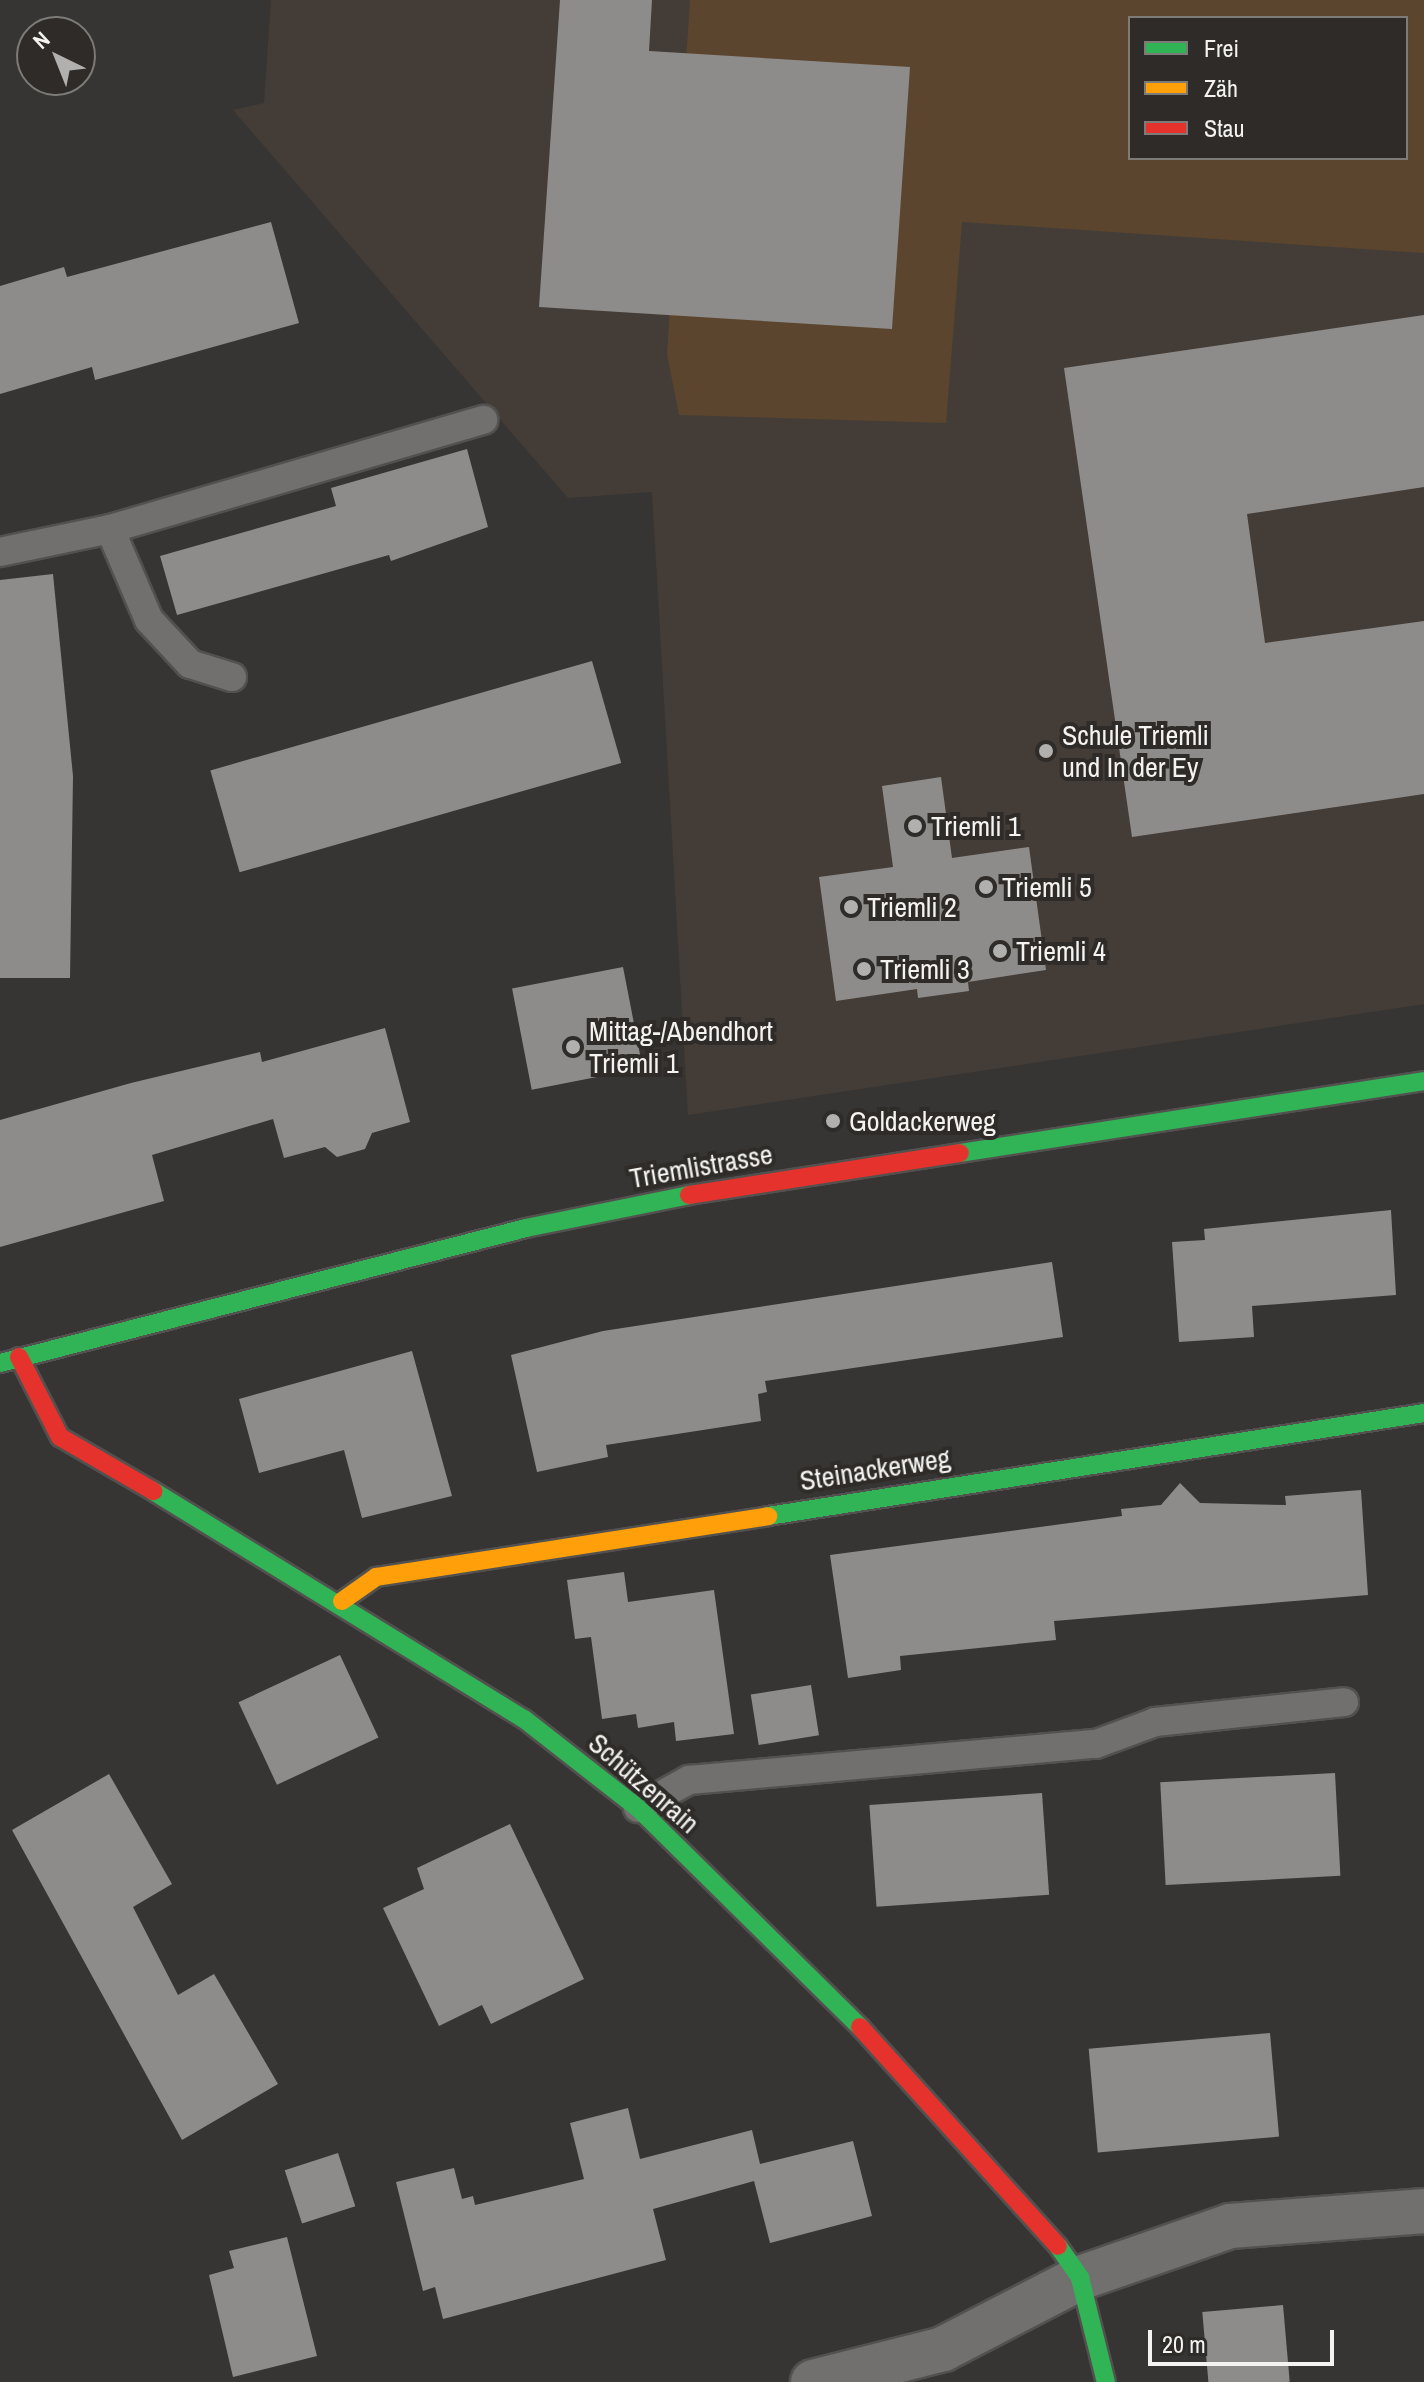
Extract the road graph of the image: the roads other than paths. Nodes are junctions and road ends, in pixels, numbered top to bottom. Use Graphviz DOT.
graph roads {
  1 [pos="483,420"];
  2 [pos="110,529"];
  3 [pos="0,552"];
  4 [pos="232,677"];
  5 [pos="1424,1081"];
  6 [pos="19,1357"];
  7 [pos="0,1363"];
  8 [pos="1424,1413"];
  9 [pos="342,1601"];
  10 [pos="1344,1702"];
  11 [pos="638,1808"];
  12 [pos="1424,2211"];
  13 [pos="1080,2278"];
  14 [pos="813,2382"];
  15 [pos="1106,2382"];
  1 -- 2 [label="lane"];
  2 -- 3 [label="lane"];
  2 -- 4 [label="lane"];
  5 -- 6 [label="street, Triemlistrasse"];
  6 -- 7 [label="street, Triemlistrasse"];
  6 -- 9 [label="street, Schützenrain"];
  8 -- 9 [label="street, Steinackerweg"];
  9 -- 11 [label="street, Schützenrain"];
  10 -- 11 [label="lane"];
  11 -- 13 [label="street, Schützenrain"];
  12 -- 13 [label="street"];
  13 -- 14 [label="street"];
  13 -- 15 [label="street, Schützenrain"];
}
